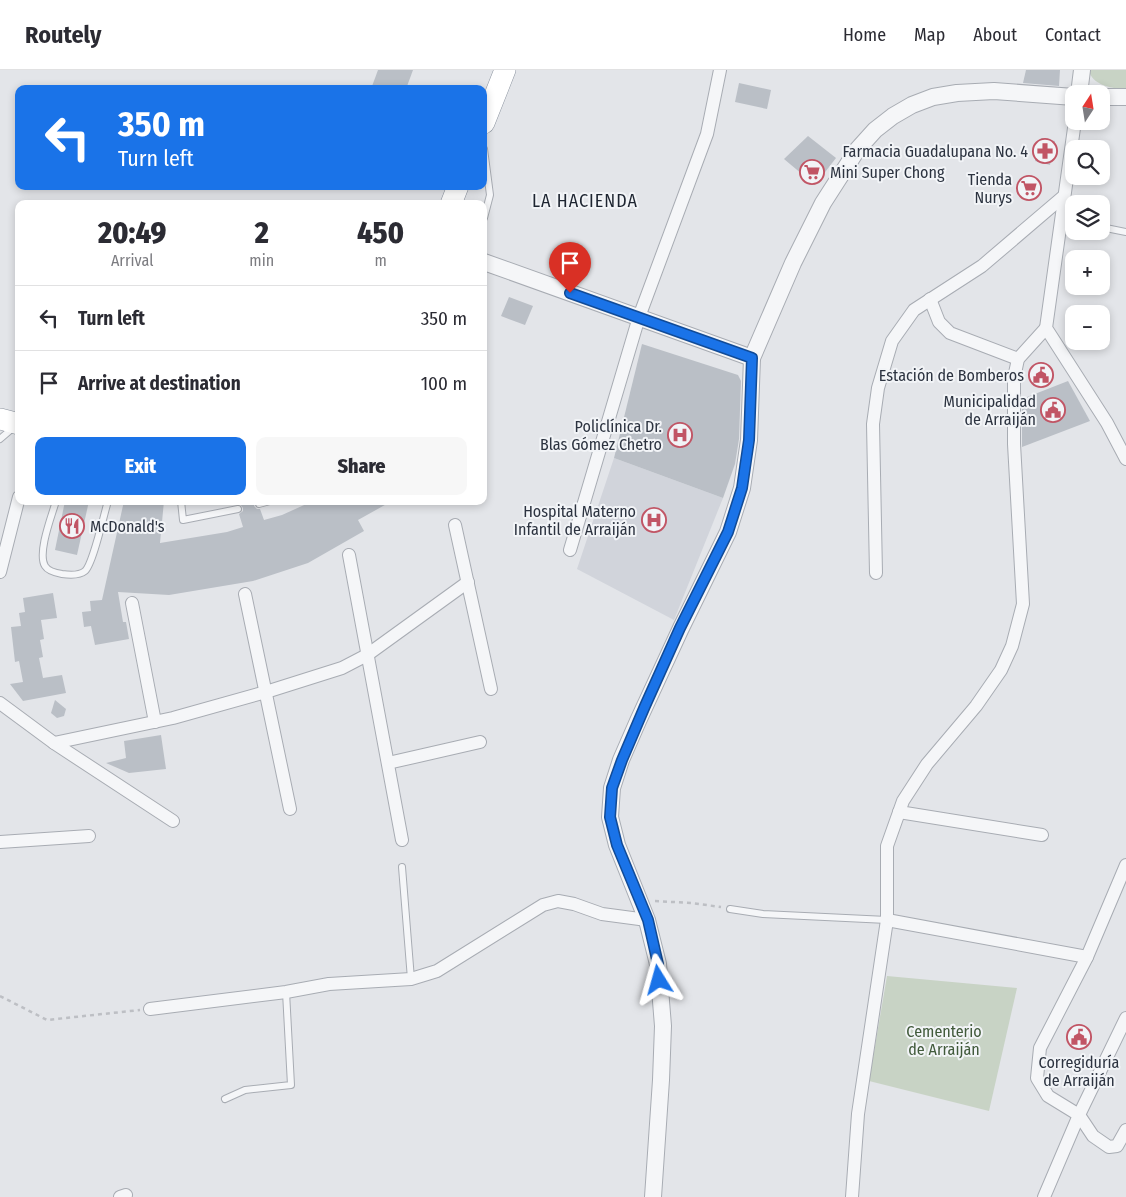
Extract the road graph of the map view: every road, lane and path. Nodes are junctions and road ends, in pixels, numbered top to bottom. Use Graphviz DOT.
graph roads {
  1 [pos="505,70"];
  2 [pos="720,70"];
  3 [pos="1082,70"];
  4 [pos="1080,85"];
  5 [pos="1065,96"];
  6 [pos="1110,97"];
  7 [pos="1126,97"];
  8 [pos="487,115"];
  9 [pos="1074,130"];
  10 [pos="487,172"];
  11 [pos="1064,196"];
  12 [pos="1065,201"];
  13 [pos="487,206"];
  14 [pos="1110,229"];
  15 [pos="1065,232"];
  16 [pos="1126,232"];
  17 [pos="487,263"];
  18 [pos="930,299"];
  19 [pos="639,317"];
  20 [pos="1046,328"];
  21 [pos="752,358"];
  22 [pos="1018,359"];
  23 [pos="12,422"];
  24 [pos="0,439"];
  25 [pos="1126,459"];
  26 [pos="17,505"];
  27 [pos="55,505"];
  28 [pos="107,505"];
  29 [pos="181,505"];
  30 [pos="238,509"];
  31 [pos="455,525"];
  32 [pos="570,550"];
  33 [pos="349,555"];
  34 [pos="0,572"];
  35 [pos="876,573"];
  36 [pos="468,582"];
  37 [pos="245,594"];
  38 [pos="132,603"];
  39 [pos="367,655"];
  40 [pos="490,689"];
  41 [pos="266,692"];
  42 [pos="2,706"];
  43 [pos="155,722"];
  44 [pos="480,742"];
  45 [pos="54,743"];
  46 [pos="388,763"];
  47 [pos="290,809"];
  48 [pos="900,812"];
  49 [pos="173,821"];
  50 [pos="1042,835"];
  51 [pos="89,836"];
  52 [pos="402,840"];
  53 [pos="0,842"];
  54 [pos="1126,865"];
  55 [pos="402,867"];
  56 [pos="640,900"];
  57 [pos="730,909"];
  58 [pos="648,920"];
  59 [pos="887,920"];
  60 [pos="1086,957"];
  61 [pos="411,979"];
  62 [pos="286,992"];
  63 [pos="0,996"];
  64 [pos="150,1009"];
  65 [pos="1126,1018"];
  66 [pos="225,1099"];
  67 [pos="1079,1115"];
  68 [pos="1126,1130"];
  69 [pos="653,1197"];
  70 [pos="852,1197"];
  71 [pos="1044,1197"];
  1 -- 8 [label="highway"];
  2 -- 19 [label="street"];
  3 -- 4 [label="street"];
  5 -- 21 [label="street"];
  6 -- 7 [label="street"];
  9 -- 11 [label="street"];
  10 -- 13 [label="lane"];
  11 -- 12 [label="street"];
  11 -- 18 [label="street"];
  14 -- 16 [label="lane"];
  15 -- 20 [label="street"];
  17 -- 19 [label="street"];
  18 -- 22 [label="street"];
  18 -- 35 [label="street"];
  19 -- 21 [label="street"];
  19 -- 32 [label="street"];
  20 -- 22 [label="street"];
  20 -- 25 [label="street"];
  21 -- 56 [label="street"];
  22 -- 48 [label="street"];
  23 -- 24 [label="lane"];
  26 -- 34 [label="street"];
  27 -- 28 [label="lane"];
  29 -- 30 [label="lane"];
  31 -- 36 [label="street"];
  33 -- 39 [label="street"];
  36 -- 39 [label="street"];
  36 -- 40 [label="street"];
  37 -- 41 [label="street"];
  38 -- 43 [label="street"];
  39 -- 41 [label="street"];
  39 -- 46 [label="street"];
  41 -- 43 [label="street"];
  41 -- 47 [label="street"];
  42 -- 45 [label="street"];
  43 -- 45 [label="street"];
  44 -- 46 [label="street"];
  45 -- 49 [label="street"];
  46 -- 52 [label="street"];
  48 -- 50 [label="street"];
  48 -- 59 [label="street"];
  51 -- 53 [label="street"];
  54 -- 60 [label="street"];
  55 -- 61 [label="lane"];
  56 -- 57 [label="path"];
  56 -- 58 [label="street"];
  57 -- 59 [label="lane"];
  58 -- 61 [label="street"];
  58 -- 69 [label="street"];
  59 -- 60 [label="street"];
  59 -- 70 [label="street"];
  60 -- 67 [label="street"];
  61 -- 62 [label="street"];
  62 -- 64 [label="street"];
  62 -- 66 [label="lane"];
  63 -- 64 [label="path"];
  65 -- 67 [label="street"];
  67 -- 68 [label="street"];
  67 -- 71 [label="street"];
}
